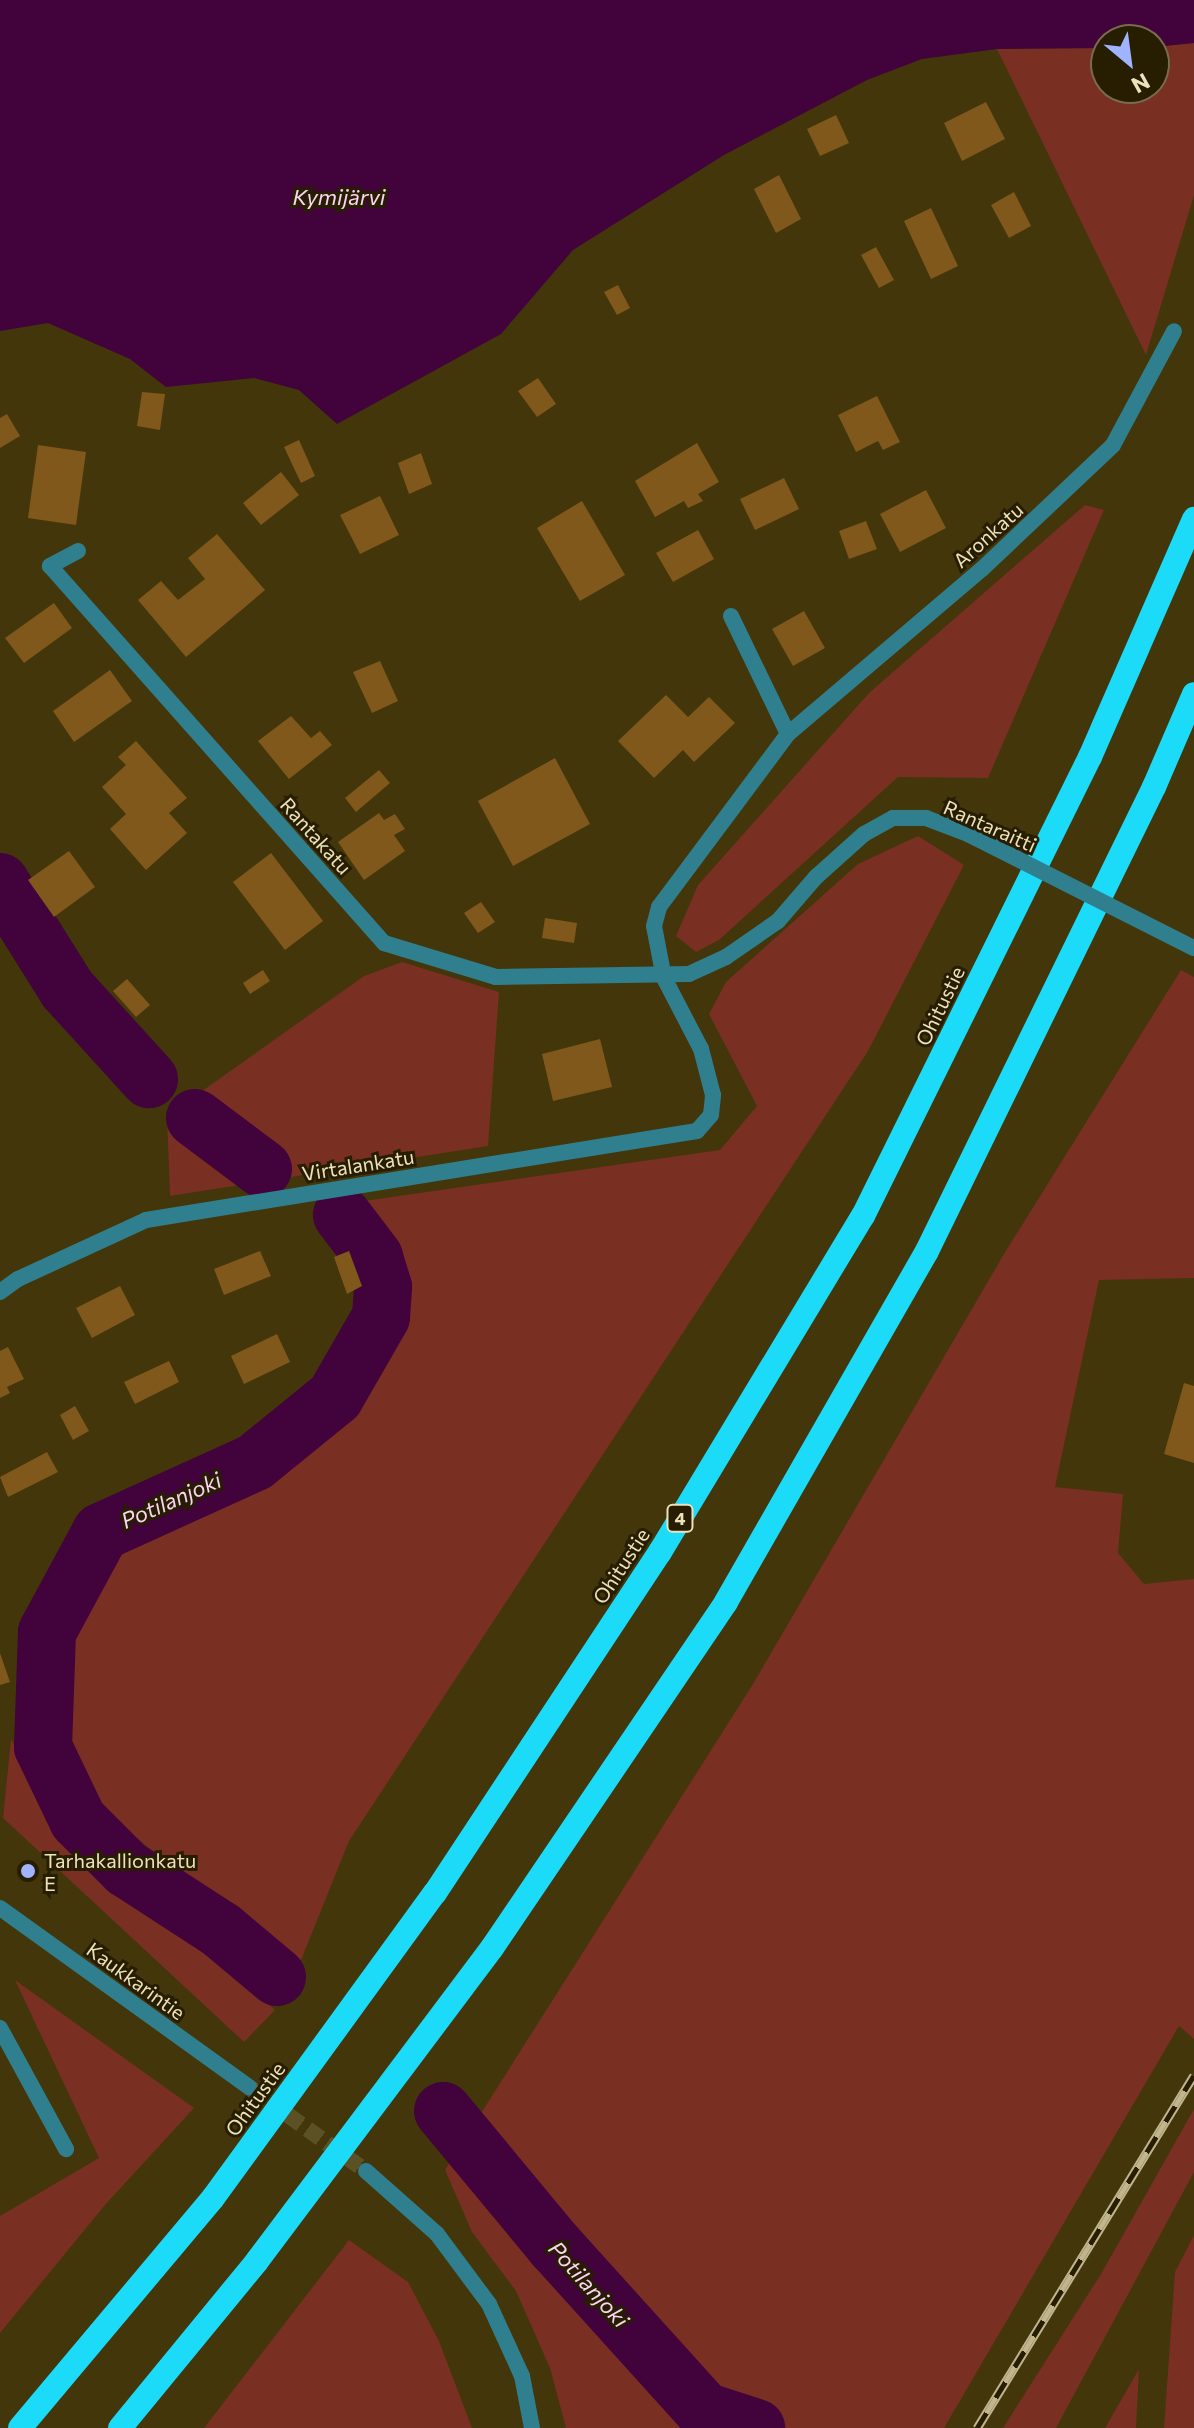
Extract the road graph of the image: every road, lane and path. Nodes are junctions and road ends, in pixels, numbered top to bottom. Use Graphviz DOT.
graph roads {
  1 [pos="1174,331"];
  2 [pos="1194,519"];
  3 [pos="78,551"];
  4 [pos="731,616"];
  5 [pos="1194,694"];
  6 [pos="788,734"];
  7 [pos="1194,948"];
  8 [pos="664,978"];
  9 [pos="713,1095"];
  10 [pos="0,1292"];
  11 [pos="0,1908"];
  12 [pos="0,2028"];
  13 [pos="249,2087"];
  14 [pos="66,2149"];
  15 [pos="366,2171"];
  16 [pos="20,2428"];
  17 [pos="120,2428"];
  18 [pos="532,2428"];
  1 -- 6 [label="street, Aronkatu"];
  2 -- 16 [label="highway, Ohitustie / 4"];
  3 -- 8 [label="street, Rantakatu"];
  4 -- 6 [label="street"];
  5 -- 17 [label="highway"];
  6 -- 8 [label="street, Aronkatu"];
  7 -- 8 [label="street, Rantaraitti, bridge"];
  8 -- 9 [label="street, Aronkatu"];
  9 -- 10 [label="street, Virtalankatu"];
  11 -- 13 [label="street, Kaukkarintie"];
  12 -- 14 [label="street"];
  15 -- 18 [label="street"];
}
